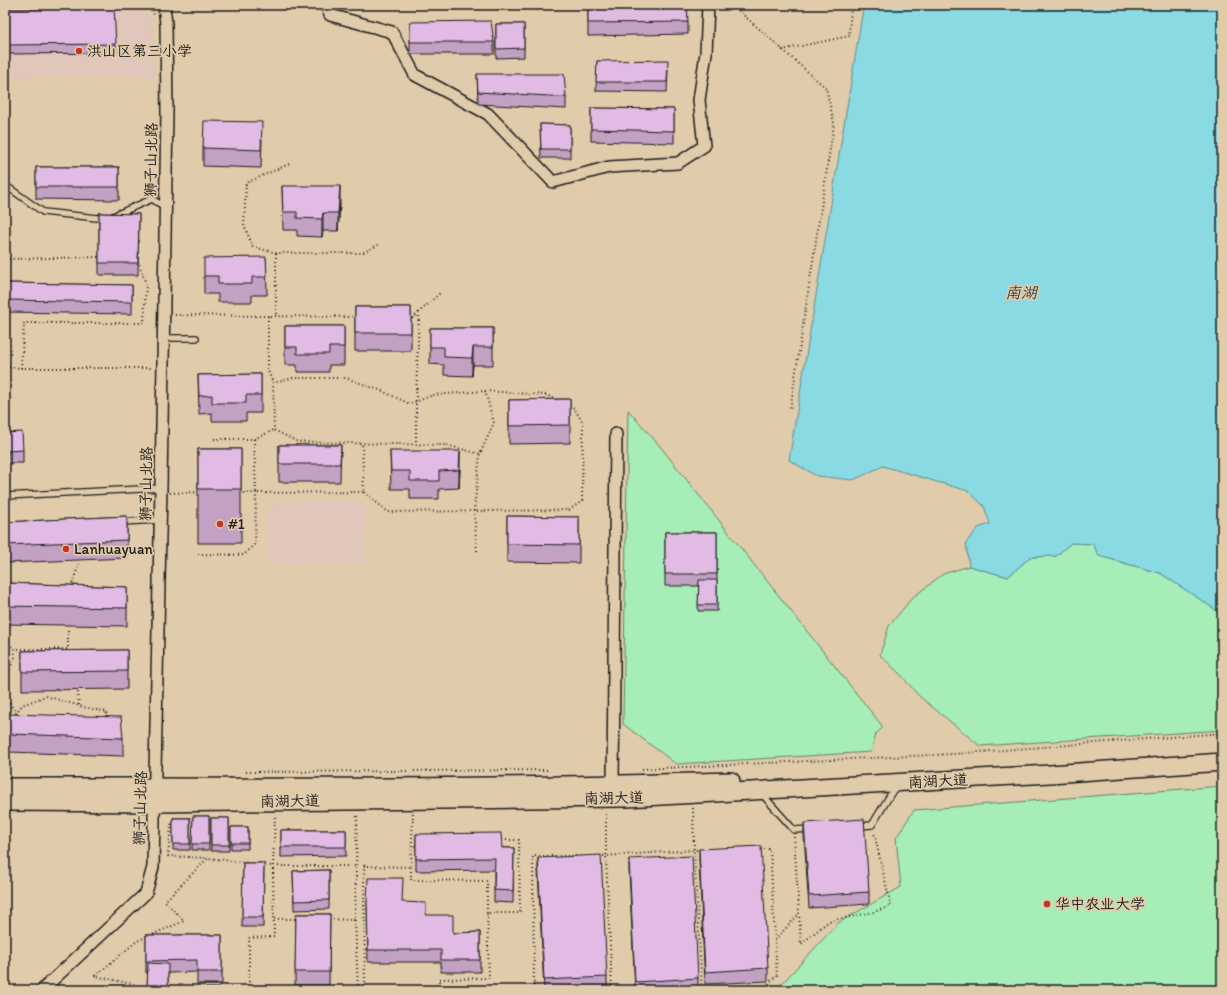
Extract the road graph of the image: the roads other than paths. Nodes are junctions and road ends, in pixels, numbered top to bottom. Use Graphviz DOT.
graph roads {
  1 [pos="164,5"];
  2 [pos="326,5"];
  3 [pos="708,5"];
  4 [pos="5,185"];
  5 [pos="165,208"];
  6 [pos="164,338"];
  7 [pos="196,338"];
  8 [pos="616,434"];
  9 [pos="161,490"];
  10 [pos="5,496"];
  11 [pos="160,520"];
  12 [pos="114,522"];
  13 [pos="1222,751"];
  14 [pos="1222,762"];
  15 [pos="898,783"];
  16 [pos="5,787"];
  17 [pos="759,790"];
  18 [pos="610,792"];
  19 [pos="155,795"];
  20 [pos="5,802"];
  21 [pos="848,826"];
  22 [pos="817,829"];
  23 [pos="42,990"];
  1 -- 5 [label="street, 狮子山北路"];
  2 -- 3 [label="street"];
  4 -- 5 [label="lane"];
  5 -- 6 [label="street, 狮子山北路"];
  6 -- 7 [label="lane"];
  6 -- 9 [label="street, 狮子山北路"];
  8 -- 18 [label="street"];
  9 -- 10 [label="lane"];
  9 -- 11 [label="street, 狮子山北路"];
  11 -- 12 [label="lane"];
  11 -- 19 [label="street, 狮子山北路"];
  13 -- 18 [label="main road, 南湖大道"];
  14 -- 15 [label="main road, 南湖大道"];
  15 -- 17 [label="main road, 南湖大道"];
  15 -- 21 [label="lane"];
  16 -- 19 [label="main road, 南湖大道"];
  17 -- 18 [label="main road, 南湖大道"];
  17 -- 22 [label="lane"];
  18 -- 19 [label="main road, 南湖大道"];
  19 -- 20 [label="main road, 南湖大道"];
  19 -- 23 [label="street, 狮子山北路"];
}
